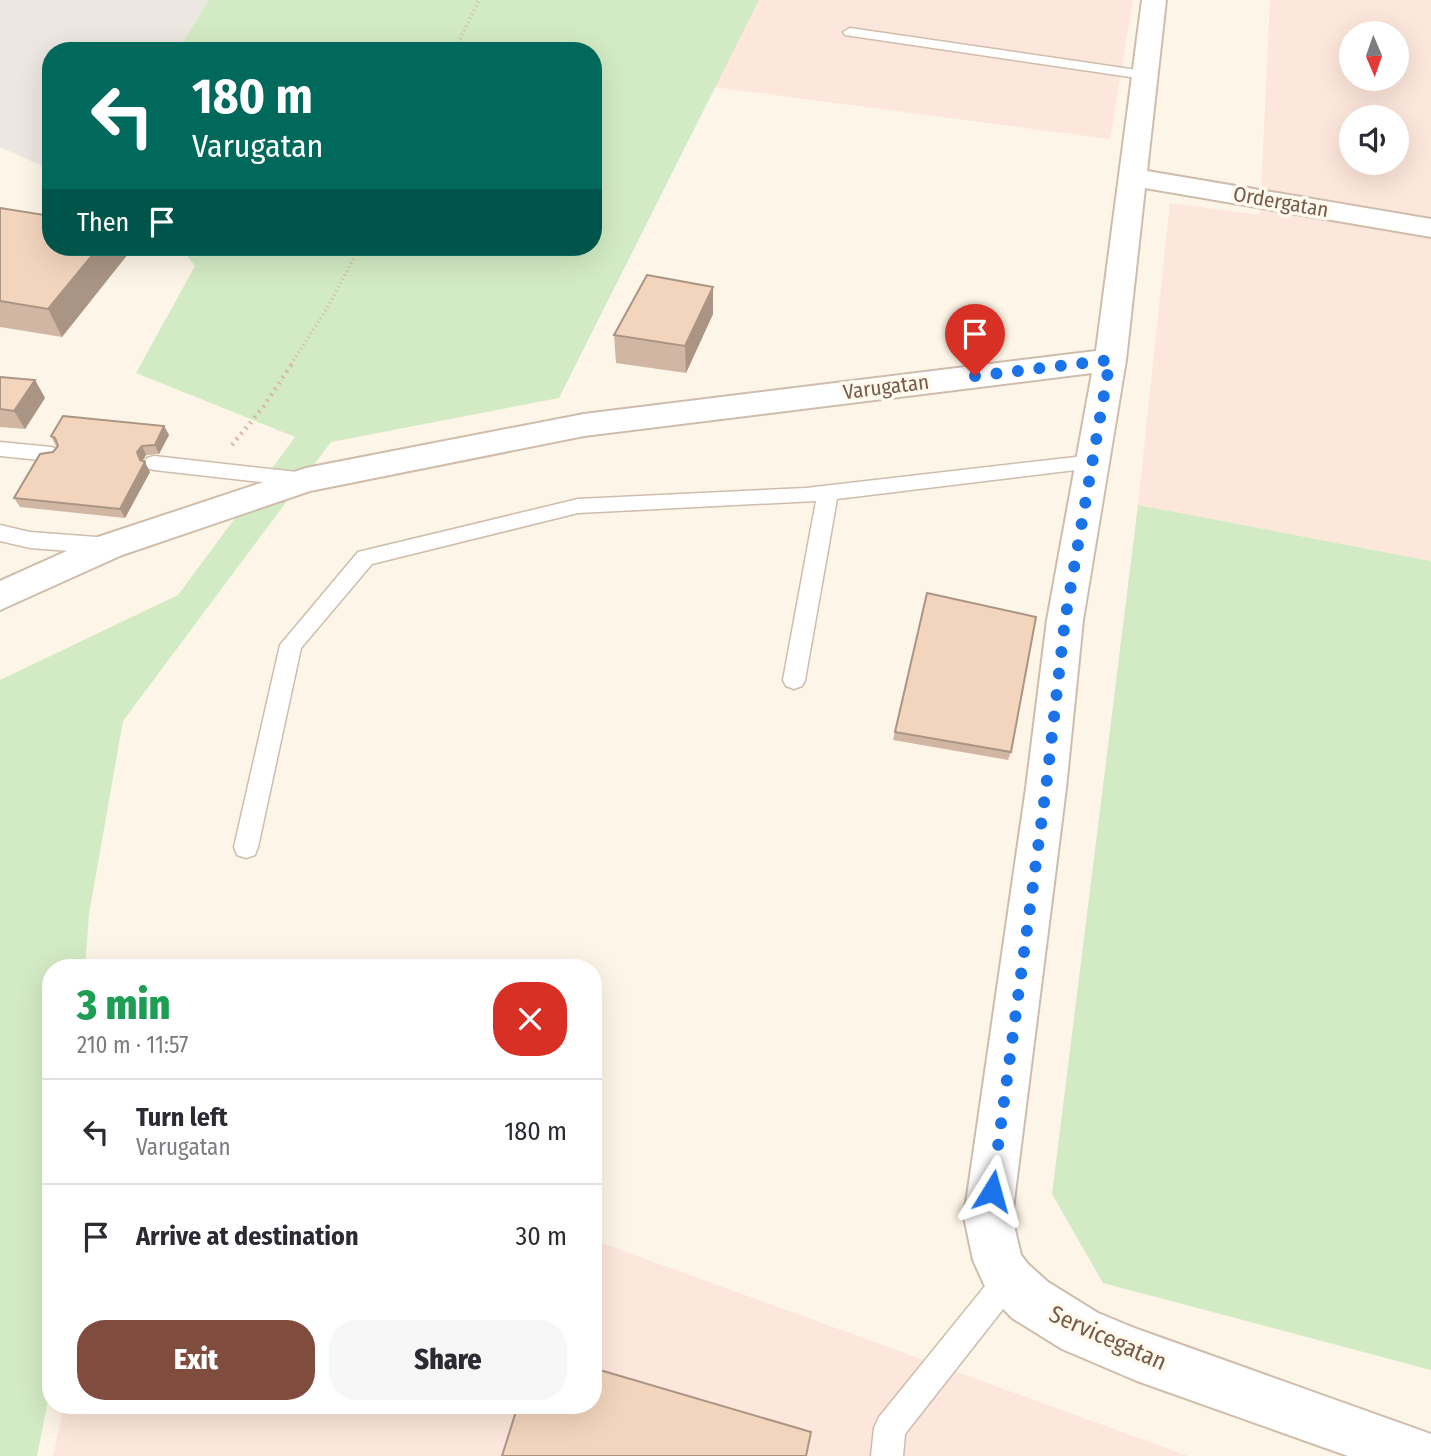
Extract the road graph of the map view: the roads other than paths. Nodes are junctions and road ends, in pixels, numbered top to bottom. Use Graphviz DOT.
graph roads {
  1 [pos="1154,0"];
  2 [pos="850,32"];
  3 [pos="1144,75"];
  4 [pos="1131,177"];
  5 [pos="1431,228"];
  6 [pos="1110,360"];
  7 [pos="0,449"];
  8 [pos="51,454"];
  9 [pos="1093,462"];
  10 [pos="155,463"];
  11 [pos="306,480"];
  12 [pos="828,492"];
  13 [pos="0,533"];
  14 [pos="110,546"];
  15 [pos="0,596"];
  16 [pos="794,680"];
  17 [pos="246,847"];
  18 [pos="1008,1280"];
  19 [pos="887,1456"];
  20 [pos="1421,1456"];
  1 -- 3 [label="street"];
  2 -- 3 [label="lane"];
  3 -- 4 [label="street"];
  4 -- 5 [label="street, Ordergatan"];
  4 -- 6 [label="street"];
  6 -- 9 [label="street, Servicegatan"];
  6 -- 11 [label="street, Varugatan"];
  7 -- 8 [label="lane"];
  9 -- 12 [label="lane"];
  9 -- 18 [label="street, Servicegatan"];
  10 -- 11 [label="lane"];
  11 -- 14 [label="street, Varugatan"];
  12 -- 16 [label="lane"];
  12 -- 17 [label="lane"];
  13 -- 14 [label="lane"];
  14 -- 15 [label="street, Varugatan"];
  18 -- 19 [label="lane"];
  18 -- 20 [label="street, Servicegatan"];
}
